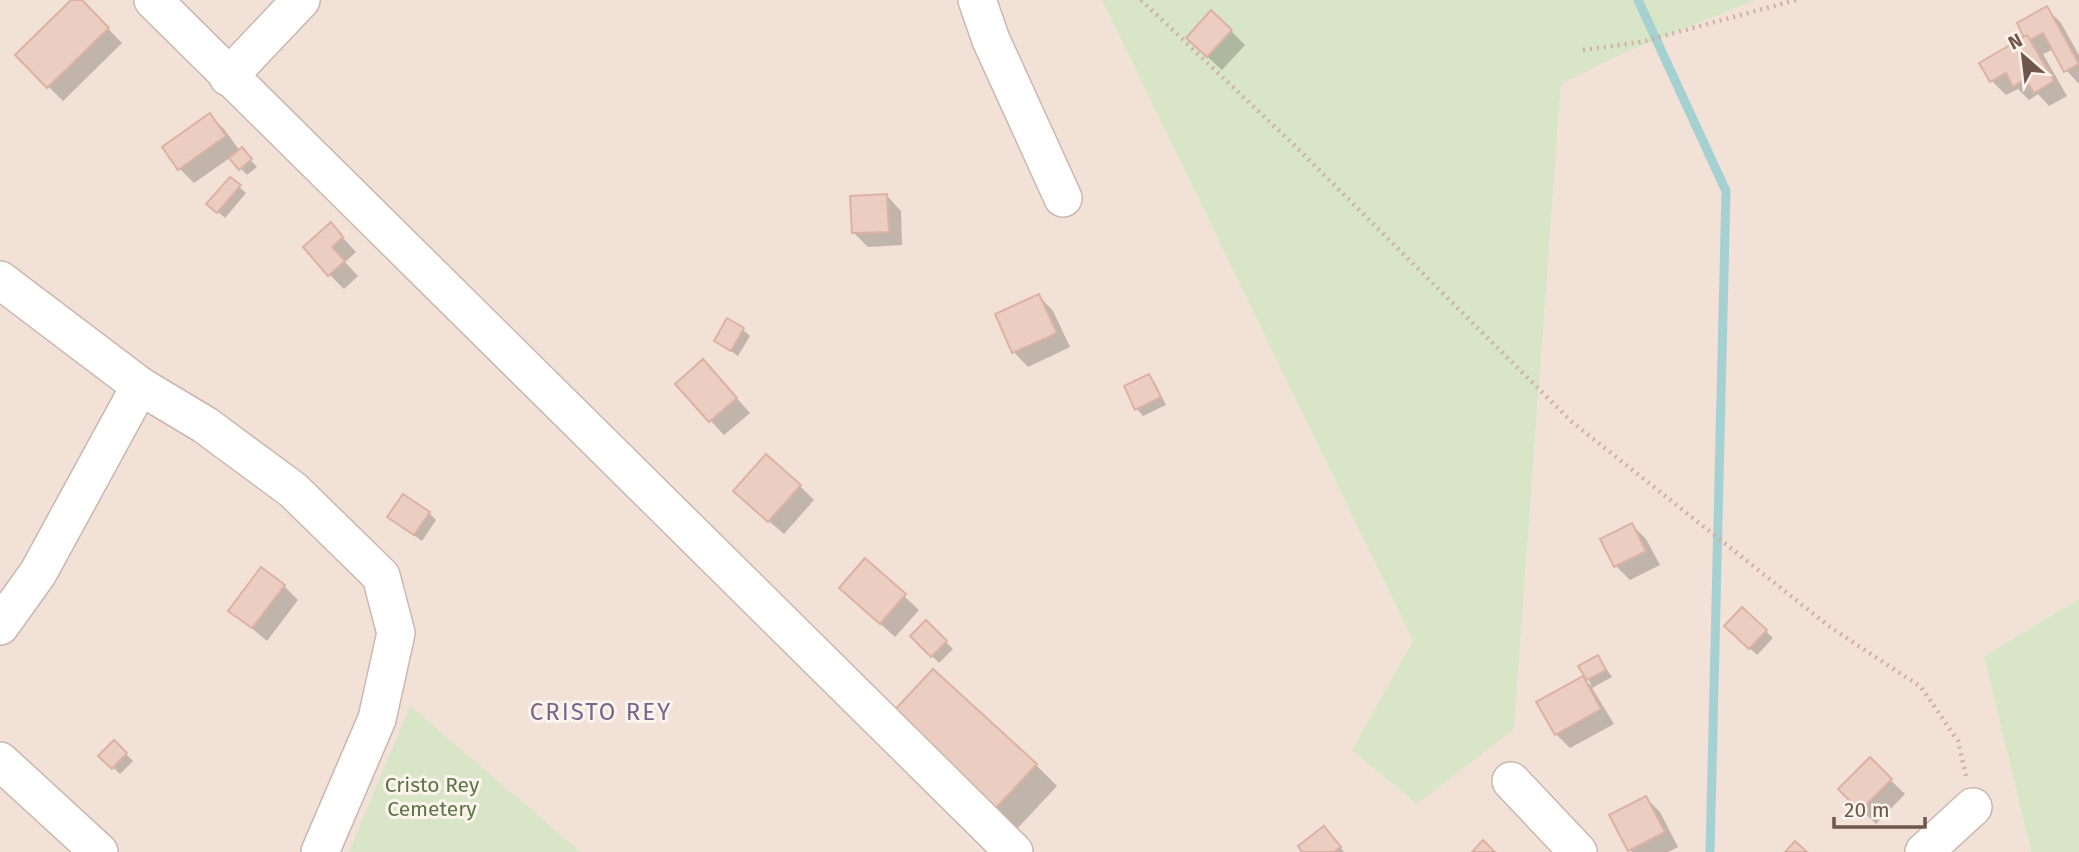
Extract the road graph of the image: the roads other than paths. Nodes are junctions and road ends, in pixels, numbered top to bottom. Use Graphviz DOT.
graph roads {
  1 [pos="153,0"];
  2 [pos="301,0"];
  3 [pos="977,0"];
  4 [pos="228,77"];
  5 [pos="1063,198"];
  6 [pos="0,280"];
  7 [pos="140,386"];
  8 [pos="0,626"];
  9 [pos="0,761"];
  10 [pos="1511,781"];
  11 [pos="1973,807"];
  12 [pos="99,852"];
  13 [pos="320,852"];
  14 [pos="1014,852"];
  15 [pos="1578,852"];
  16 [pos="1924,852"];
  1 -- 4 [label="street"];
  2 -- 4 [label="street"];
  3 -- 5 [label="street"];
  4 -- 14 [label="street"];
  6 -- 7 [label="street"];
  7 -- 8 [label="street"];
  7 -- 13 [label="street"];
  9 -- 12 [label="street"];
  10 -- 15 [label="street"];
  11 -- 16 [label="street"];
}
